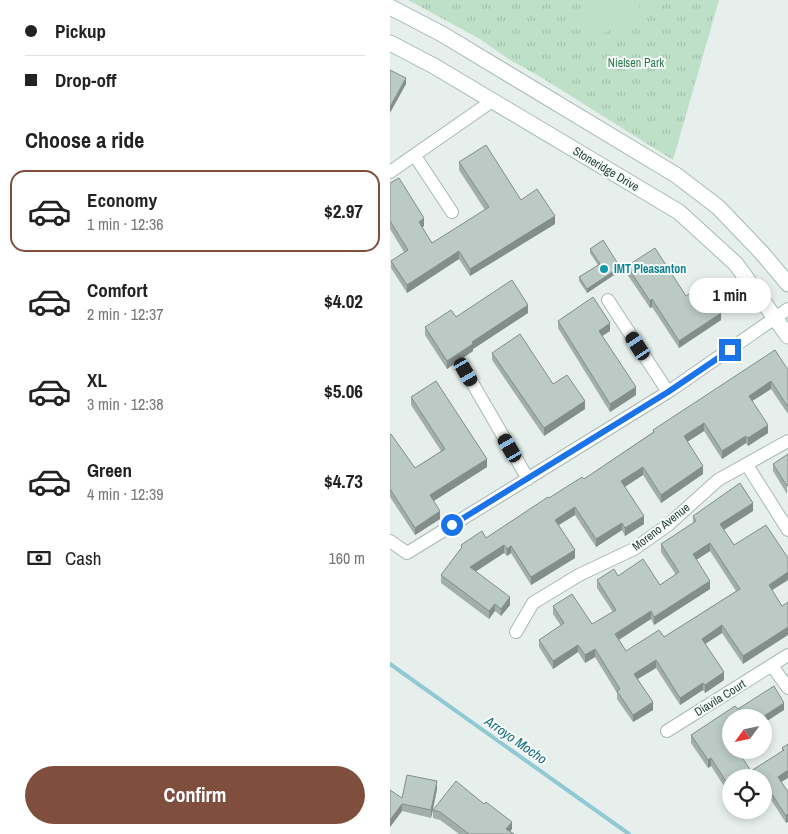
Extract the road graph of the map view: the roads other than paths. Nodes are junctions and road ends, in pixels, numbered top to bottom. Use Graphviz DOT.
graph roads {
  1 [pos="390,7"];
  2 [pos="390,43"];
  3 [pos="492,101"];
  4 [pos="415,156"];
  5 [pos="390,172"];
  6 [pos="452,212"];
  7 [pos="788,284"];
  8 [pos="608,300"];
  9 [pos="782,314"];
  10 [pos="788,336"];
  11 [pos="466,372"];
  12 [pos="668,392"];
  13 [pos="788,441"];
  14 [pos="747,465"];
  15 [pos="528,479"];
  16 [pos="788,530"];
  17 [pos="390,541"];
  18 [pos="516,632"];
  19 [pos="788,655"];
  20 [pos="772,666"];
  21 [pos="788,688"];
  22 [pos="667,731"];
  1 -- 7 [label="main road"];
  2 -- 3 [label="main road, Stoneridge Drive"];
  3 -- 4 [label="street"];
  3 -- 9 [label="main road, Stoneridge Drive"];
  4 -- 5 [label="street"];
  4 -- 6 [label="street"];
  8 -- 12 [label="street"];
  9 -- 10 [label="main road, Stoneridge Drive"];
  9 -- 12 [label="street"];
  11 -- 15 [label="street"];
  12 -- 15 [label="street"];
  13 -- 14 [label="street, Moreno Avenue"];
  14 -- 16 [label="street"];
  14 -- 18 [label="street, Moreno Avenue"];
  15 -- 17 [label="street"];
  19 -- 20 [label="street, Diavila Court"];
  20 -- 21 [label="street"];
  20 -- 22 [label="street, Diavila Court"];
}
